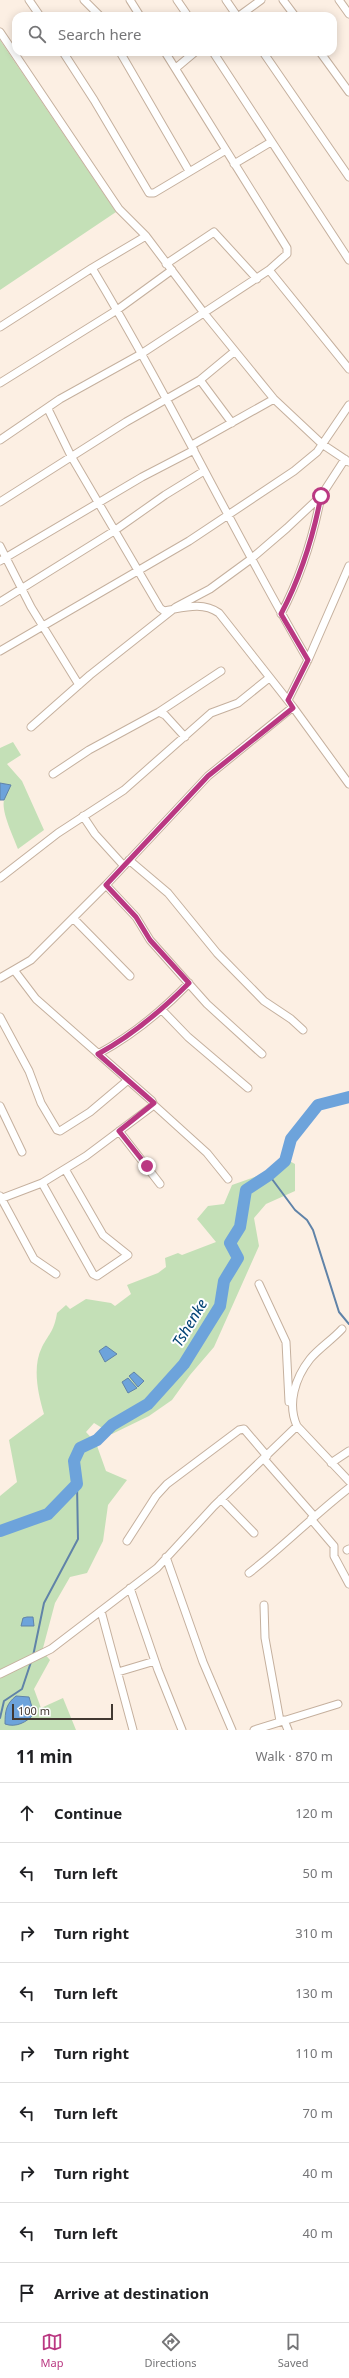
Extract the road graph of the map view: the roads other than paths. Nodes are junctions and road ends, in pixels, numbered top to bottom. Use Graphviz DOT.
graph roads {
  1 [pos="29,0"];
  2 [pos="84,0"];
  3 [pos="130,0"];
  4 [pos="177,0"];
  5 [pos="226,0"];
  6 [pos="261,0"];
  7 [pos="283,0"];
  8 [pos="339,0"];
  9 [pos="37,12"];
  10 [pos="96,12"];
  11 [pos="138,12"];
  12 [pos="185,12"];
  13 [pos="235,12"];
  14 [pos="244,12"];
  15 [pos="292,12"];
  16 [pos="349,14"];
  17 [pos="0,32"];
  18 [pos="12,50"];
  19 [pos="16,56"];
  20 [pos="66,56"];
  21 [pos="122,56"];
  22 [pos="168,56"];
  23 [pos="190,56"];
  24 [pos="216,56"];
  25 [pos="266,56"];
  26 [pos="323,56"];
  27 [pos="176,68"];
  28 [pos="349,92"];
  29 [pos="272,142"];
  30 [pos="226,150"];
  31 [pos="234,164"];
  32 [pos="189,171"];
  33 [pos="349,177"];
  34 [pos="146,236"];
  35 [pos="349,260"];
  36 [pos="166,264"];
  37 [pos="92,268"];
  38 [pos="172,270"];
  39 [pos="269,270"];
  40 [pos="257,279"];
  41 [pos="117,310"];
  42 [pos="204,313"];
  43 [pos="0,327"];
  44 [pos="235,351"];
  45 [pos="141,354"];
  46 [pos="349,369"];
  47 [pos="200,380"];
  48 [pos="0,383"];
  49 [pos="167,398"];
  50 [pos="274,399"];
  51 [pos="349,405"];
  52 [pos="48,409"];
  53 [pos="232,423"];
  54 [pos="0,440"];
  55 [pos="322,444"];
  56 [pos="193,447"];
  57 [pos="71,456"];
  58 [pos="347,461"];
  59 [pos="204,471"];
  60 [pos="321,496"];
  61 [pos="0,502"];
  62 [pos="98,504"];
  63 [pos="227,515"];
  64 [pos="114,531"];
  65 [pos="0,546"];
  66 [pos="251,559"];
  67 [pos="3,560"];
  68 [pos="349,566"];
  69 [pos="137,571"];
  70 [pos="22,587"];
  71 [pos="0,602"];
  72 [pos="176,607"];
  73 [pos="281,614"];
  74 [pos="43,627"];
  75 [pos="0,651"];
  76 [pos="308,660"];
  77 [pos="221,671"];
  78 [pos="269,678"];
  79 [pos="79,685"];
  80 [pos="288,700"];
  81 [pos="293,708"];
  82 [pos="159,712"];
  83 [pos="31,727"];
  84 [pos="185,737"];
  85 [pos="53,774"];
  86 [pos="349,784"];
  87 [pos="83,816"];
  88 [pos="129,860"];
  89 [pos="124,866"];
  90 [pos="0,878"];
  91 [pos="106,885"];
  92 [pos="74,918"];
  93 [pos="14,970"];
  94 [pos="130,976"];
  95 [pos="0,978"];
  96 [pos="189,983"];
  97 [pos="162,1010"];
  98 [pos="0,1017"];
  99 [pos="303,1030"];
  100 [pos="98,1054"];
  101 [pos="262,1054"];
  102 [pos="128,1080"];
  103 [pos="248,1088"];
  104 [pos="154,1105"];
  105 [pos="0,1106"];
  106 [pos="119,1131"];
  107 [pos="22,1152"];
  108 [pos="65,1169"];
  109 [pos="228,1179"];
  110 [pos="42,1184"];
  111 [pos="160,1184"];
  112 [pos="1,1198"];
  113 [pos="56,1274"];
  114 [pos="259,1284"];
  115 [pos="342,1329"];
  116 [pos="292,1415"];
  117 [pos="297,1426"];
  118 [pos="349,1451"];
  119 [pos="265,1457"];
  120 [pos="331,1464"];
  121 [pos="349,1481"];
  122 [pos="349,1488"];
  123 [pos="221,1499"];
  124 [pos="312,1517"];
  125 [pos="254,1533"];
  126 [pos="127,1541"];
  127 [pos="166,1557"];
  128 [pos="249,1572"];
  129 [pos="349,1584"];
  130 [pos="130,1588"];
  131 [pos="264,1605"];
  132 [pos="101,1611"];
  133 [pos="155,1661"];
  134 [pos="118,1672"];
  135 [pos="0,1674"];
  136 [pos="338,1704"];
  137 [pos="282,1720"];
  138 [pos="133,1730"];
  139 [pos="182,1730"];
  140 [pos="232,1730"];
  141 [pos="254,1730"];
  142 [pos="288,1730"];
  1 -- 9 [label="street"];
  2 -- 10 [label="street"];
  3 -- 11 [label="street"];
  4 -- 12 [label="street"];
  5 -- 13 [label="street"];
  6 -- 14 [label="street"];
  7 -- 15 [label="street"];
  8 -- 16 [label="street"];
  17 -- 18 [label="street"];
  19 -- 34 [label="street"];
  20 -- 32 [label="street"];
  21 -- 32 [label="street"];
  22 -- 27 [label="street"];
  23 -- 27 [label="street"];
  24 -- 29 [label="street"];
  25 -- 33 [label="street"];
  26 -- 28 [label="street"];
  27 -- 30 [label="street"];
  29 -- 31 [label="street"];
  29 -- 35 [label="street"];
  30 -- 31 [label="street"];
  30 -- 32 [label="street"];
  31 -- 39 [label="street"];
  34 -- 36 [label="street"];
  34 -- 37 [label="street"];
  36 -- 38 [label="street"];
  36 -- 40 [label="street"];
  37 -- 41 [label="street"];
  37 -- 43 [label="street"];
  38 -- 41 [label="street"];
  38 -- 42 [label="street"];
  39 -- 40 [label="street"];
  39 -- 46 [label="street"];
  40 -- 42 [label="street"];
  41 -- 45 [label="street"];
  41 -- 48 [label="street"];
  42 -- 44 [label="street"];
  42 -- 45 [label="street"];
  44 -- 47 [label="street"];
  44 -- 50 [label="street"];
  45 -- 49 [label="street"];
  45 -- 52 [label="street"];
  47 -- 49 [label="street"];
  47 -- 53 [label="street"];
  49 -- 56 [label="street"];
  49 -- 57 [label="street"];
  50 -- 53 [label="street"];
  50 -- 55 [label="street"];
  51 -- 55 [label="street"];
  52 -- 54 [label="street"];
  52 -- 57 [label="street"];
  53 -- 56 [label="street"];
  55 -- 58 [label="street"];
  55 -- 63 [label="street"];
  56 -- 59 [label="street"];
  56 -- 62 [label="street"];
  57 -- 61 [label="street"];
  57 -- 62 [label="street"];
  58 -- 60 [label="street"];
  59 -- 63 [label="street"];
  59 -- 64 [label="street"];
  60 -- 66 [label="street"];
  60 -- 73 [label="street"];
  62 -- 64 [label="street"];
  62 -- 67 [label="street"];
  63 -- 66 [label="street"];
  63 -- 69 [label="street"];
  64 -- 69 [label="street"];
  64 -- 70 [label="street"];
  65 -- 67 [label="street"];
  66 -- 72 [label="street"];
  66 -- 73 [label="street"];
  67 -- 70 [label="street"];
  68 -- 76 [label="street"];
  69 -- 72 [label="street"];
  69 -- 74 [label="street"];
  70 -- 71 [label="street"];
  70 -- 74 [label="street"];
  72 -- 78 [label="street"];
  72 -- 79 [label="street"];
  73 -- 76 [label="street"];
  74 -- 75 [label="street"];
  74 -- 79 [label="street"];
  76 -- 80 [label="street"];
  77 -- 82 [label="street"];
  78 -- 80 [label="street"];
  78 -- 84 [label="street"];
  79 -- 83 [label="street"];
  80 -- 81 [label="street"];
  81 -- 86 [label="street"];
  81 -- 88 [label="street"];
  82 -- 84 [label="street"];
  82 -- 85 [label="street"];
  84 -- 87 [label="street"];
  87 -- 89 [label="street"];
  87 -- 90 [label="street"];
  88 -- 89 [label="street"];
  88 -- 99 [label="street"];
  89 -- 91 [label="street"];
  91 -- 92 [label="street"];
  91 -- 96 [label="street"];
  92 -- 93 [label="street"];
  92 -- 94 [label="street"];
  93 -- 95 [label="street"];
  93 -- 100 [label="street"];
  96 -- 97 [label="street"];
  96 -- 101 [label="street"];
  97 -- 100 [label="street"];
  97 -- 103 [label="street"];
  98 -- 102 [label="street"];
  100 -- 102 [label="street"];
  102 -- 104 [label="street"];
  104 -- 106 [label="street"];
  104 -- 109 [label="street"];
  105 -- 107 [label="street"];
  106 -- 108 [label="street"];
  106 -- 111 [label="street"];
  108 -- 110 [label="street"];
  108 -- 110 [label="street"];
  110 -- 112 [label="street"];
  112 -- 113 [label="street"];
  114 -- 116 [label="street"];
  115 -- 116 [label="street"];
  116 -- 117 [label="street"];
  117 -- 119 [label="street"];
  117 -- 120 [label="street"];
  118 -- 120 [label="street"];
  119 -- 123 [label="street"];
  119 -- 124 [label="street"];
  119 -- 126 [label="street"];
  120 -- 121 [label="street"];
  122 -- 124 [label="street"];
  123 -- 125 [label="street"];
  123 -- 127 [label="street"];
  124 -- 128 [label="street"];
  124 -- 129 [label="street"];
  127 -- 130 [label="street"];
  127 -- 140 [label="street"];
  130 -- 132 [label="street"];
  130 -- 133 [label="street"];
  131 -- 137 [label="street"];
  132 -- 134 [label="street"];
  132 -- 135 [label="street"];
  133 -- 134 [label="street"];
  133 -- 139 [label="street"];
  134 -- 138 [label="street"];
  136 -- 137 [label="street"];
  137 -- 141 [label="street"];
  137 -- 142 [label="street"];
}
